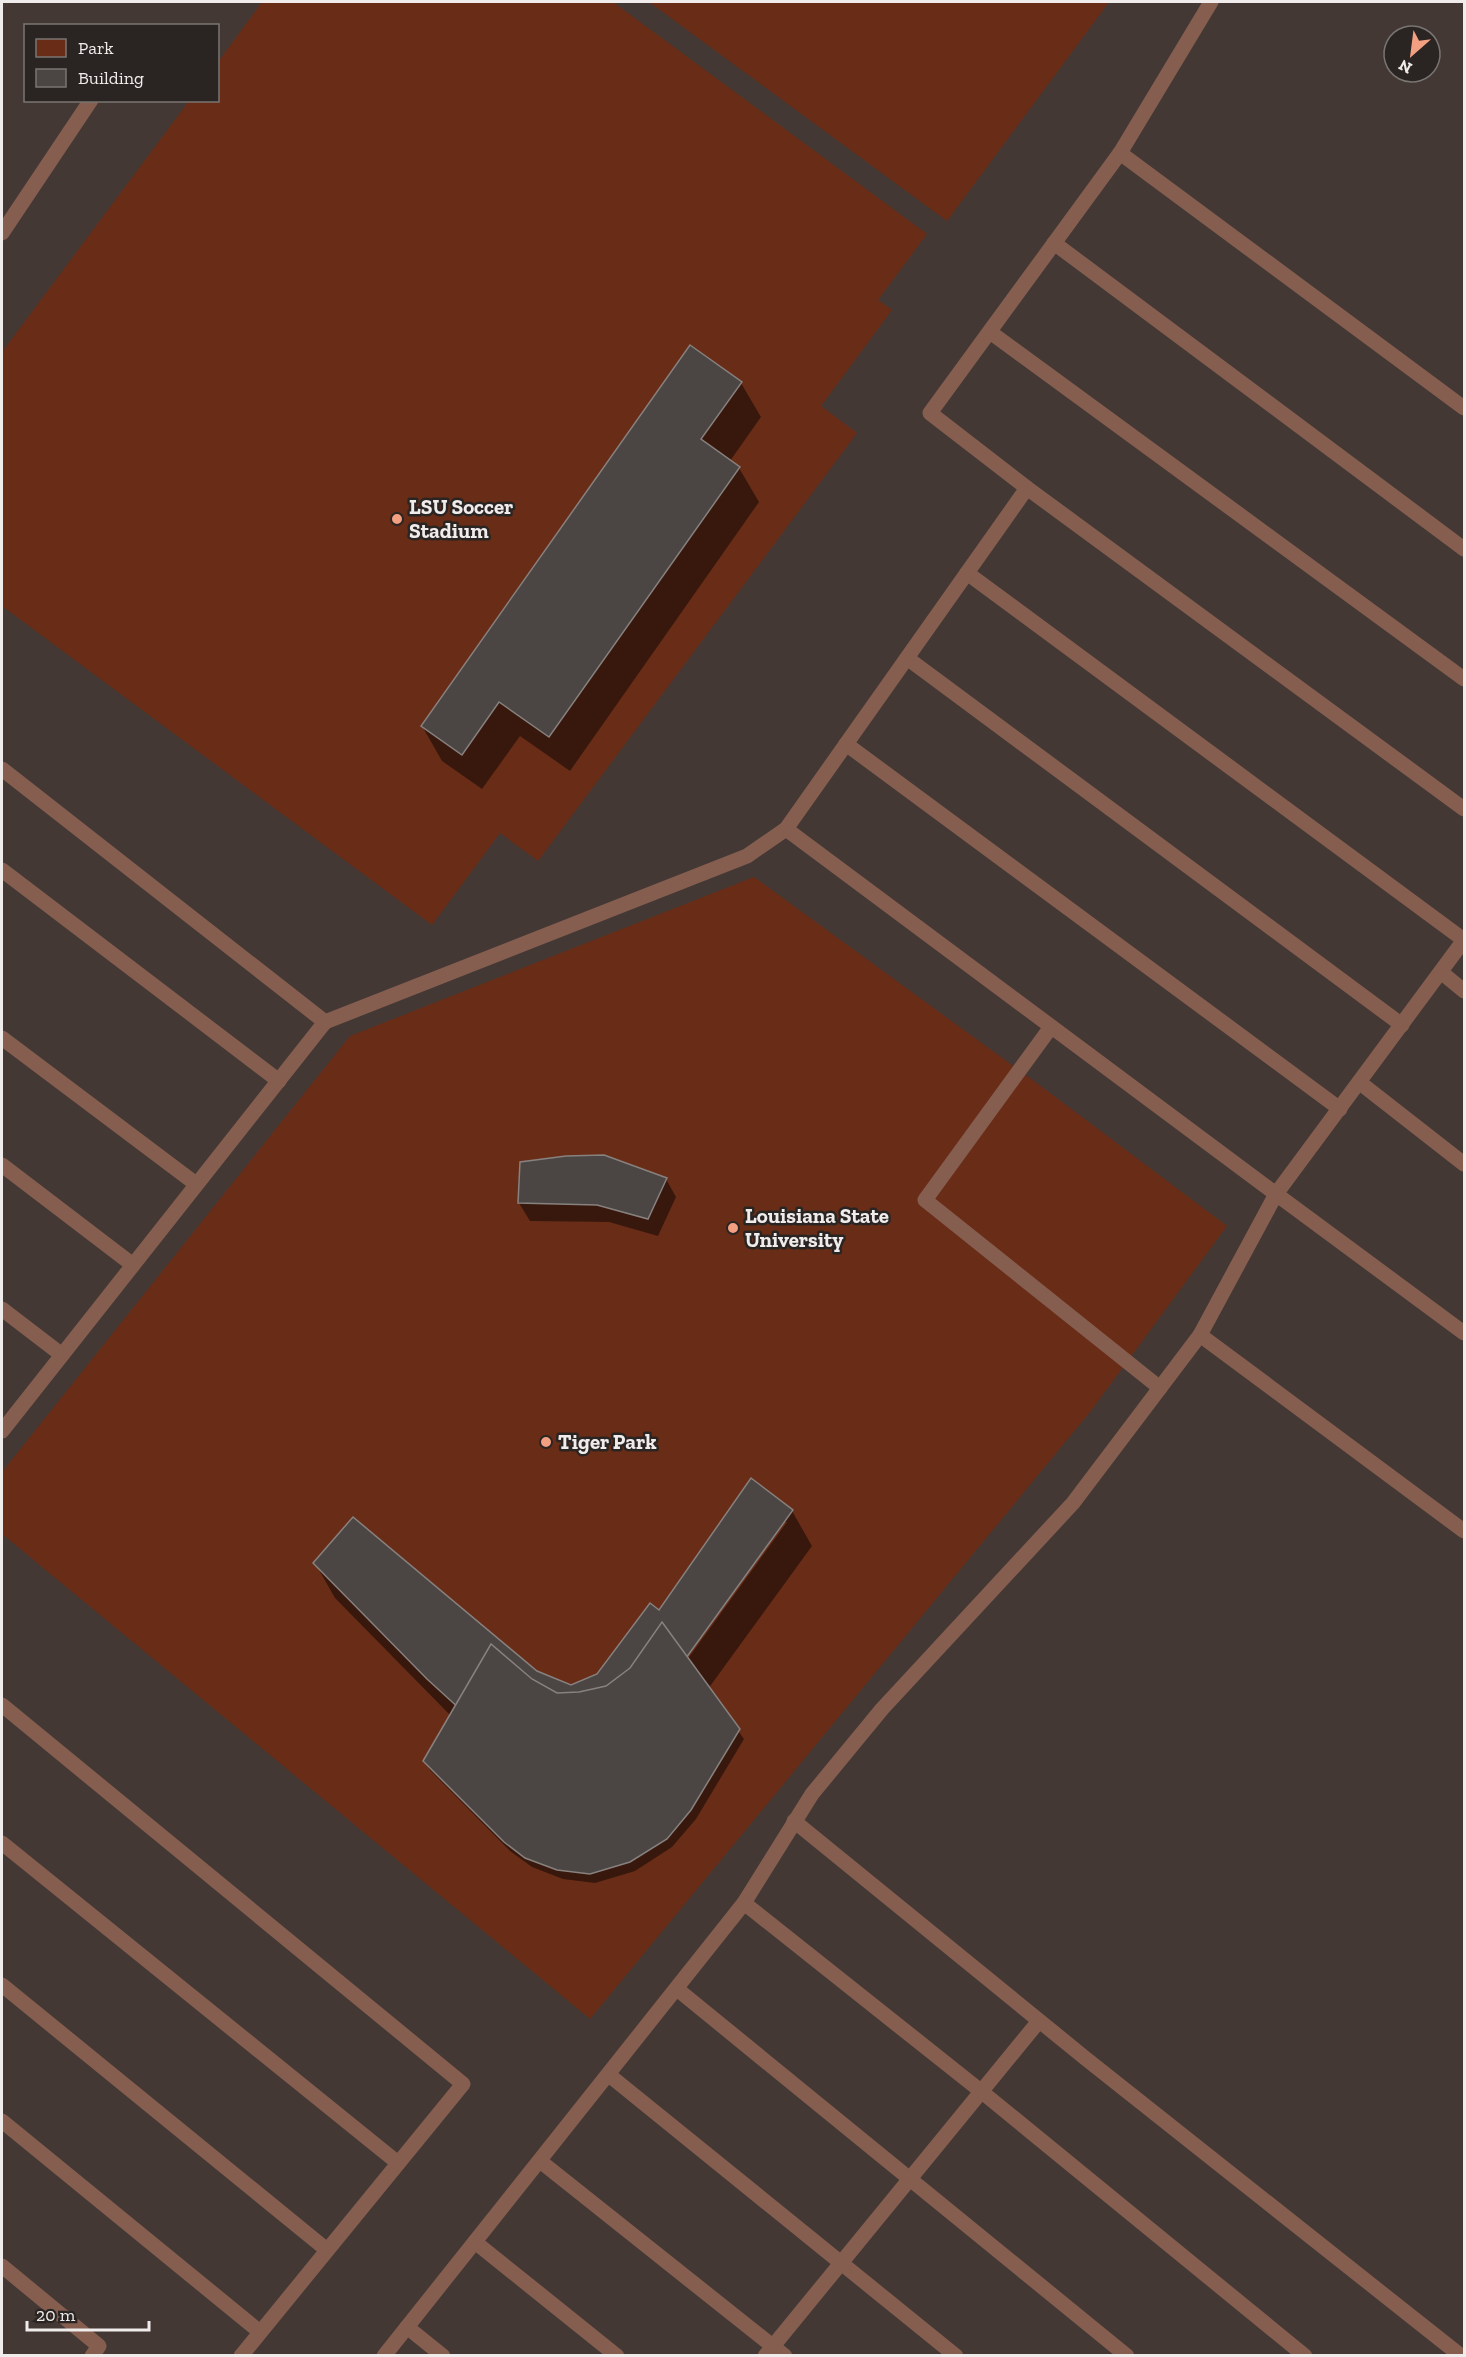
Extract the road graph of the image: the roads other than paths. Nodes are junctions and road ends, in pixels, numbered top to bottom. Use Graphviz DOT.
graph roads {
  1 [pos="1211,2"];
  2 [pos="90,102"];
  3 [pos="1120,153"];
  4 [pos="2,233"];
  5 [pos="1054,243"];
  6 [pos="990,332"];
  7 [pos="1464,408"];
  8 [pos="1027,488"];
  9 [pos="1464,549"];
  10 [pos="967,573"];
  11 [pos="907,658"];
  12 [pos="1464,678"];
  13 [pos="846,744"];
  14 [pos="2,769"];
  15 [pos="1464,808"];
  16 [pos="786,829"];
  17 [pos="2,870"];
  18 [pos="1464,940"];
  19 [pos="1441,972"];
  20 [pos="1464,991"];
  21 [pos="325,1022"];
  22 [pos="1402,1024"];
  23 [pos="1051,1027"];
  24 [pos="2,1038"];
  25 [pos="279,1081"];
  26 [pos="1359,1082"];
  27 [pos="1340,1109"];
  28 [pos="1464,1164"];
  29 [pos="2,1165"];
  30 [pos="196,1184"];
  31 [pos="1276,1194"];
  32 [pos="133,1265"];
  33 [pos="2,1310"];
  34 [pos="1464,1334"];
  35 [pos="1200,1335"];
  36 [pos="62,1355"];
  37 [pos="1160,1388"];
  38 [pos="2,1431"];
  39 [pos="1464,1532"];
  40 [pos="2,1705"];
  41 [pos="794,1821"];
  42 [pos="2,1843"];
  43 [pos="744,1903"];
  44 [pos="2,1985"];
  45 [pos="677,1989"];
  46 [pos="1039,2021"];
  47 [pos="609,2075"];
  48 [pos="982,2092"];
  49 [pos="2,2121"];
  50 [pos="540,2161"];
  51 [pos="398,2163"];
  52 [pos="910,2180"];
  53 [pos="475,2242"];
  54 [pos="327,2250"];
  55 [pos="842,2263"];
  56 [pos="2,2266"];
  57 [pos="407,2327"];
  58 [pos="260,2332"];
  59 [pos="101,2352"];
  60 [pos="774,2352"];
  61 [pos="240,2355"];
  62 [pos="384,2355"];
  63 [pos="443,2355"];
  64 [pos="617,2355"];
  65 [pos="956,2355"];
  66 [pos="1127,2355"];
  67 [pos="1305,2355"];
  68 [pos="1461,2355"];
  1 -- 3 [label="lane"];
  2 -- 4 [label="lane"];
  3 -- 5 [label="lane"];
  3 -- 7 [label="lane"];
  5 -- 6 [label="lane"];
  5 -- 9 [label="lane"];
  6 -- 8 [label="lane"];
  6 -- 12 [label="lane"];
  8 -- 10 [label="lane"];
  8 -- 15 [label="lane"];
  10 -- 11 [label="lane"];
  10 -- 18 [label="lane"];
  11 -- 13 [label="lane"];
  11 -- 22 [label="lane"];
  13 -- 16 [label="lane"];
  13 -- 27 [label="lane"];
  14 -- 21 [label="lane"];
  16 -- 21 [label="lane"];
  16 -- 23 [label="lane"];
  17 -- 25 [label="lane"];
  18 -- 19 [label="lane"];
  19 -- 20 [label="lane"];
  19 -- 22 [label="lane"];
  21 -- 25 [label="lane"];
  22 -- 26 [label="lane"];
  23 -- 31 [label="lane"];
  23 -- 37 [label="lane"];
  24 -- 30 [label="lane"];
  25 -- 30 [label="lane"];
  26 -- 27 [label="lane"];
  26 -- 28 [label="lane"];
  27 -- 31 [label="lane"];
  29 -- 32 [label="lane"];
  30 -- 32 [label="lane"];
  31 -- 34 [label="lane"];
  31 -- 35 [label="lane"];
  32 -- 36 [label="lane"];
  33 -- 36 [label="lane"];
  35 -- 37 [label="lane"];
  35 -- 39 [label="lane"];
  36 -- 38 [label="lane"];
  37 -- 41 [label="lane"];
  40 -- 51 [label="lane"];
  41 -- 43 [label="lane"];
  41 -- 46 [label="lane"];
  42 -- 51 [label="lane"];
  43 -- 45 [label="lane"];
  43 -- 48 [label="lane"];
  44 -- 54 [label="lane"];
  45 -- 47 [label="lane"];
  45 -- 52 [label="lane"];
  46 -- 48 [label="lane"];
  46 -- 68 [label="lane"];
  47 -- 50 [label="lane"];
  47 -- 55 [label="lane"];
  48 -- 52 [label="lane"];
  48 -- 67 [label="lane"];
  49 -- 58 [label="lane"];
  50 -- 53 [label="lane"];
  50 -- 60 [label="lane"];
  51 -- 54 [label="lane"];
  52 -- 55 [label="lane"];
  52 -- 66 [label="lane"];
  53 -- 57 [label="lane"];
  53 -- 64 [label="lane"];
  54 -- 58 [label="lane"];
  55 -- 60 [label="lane"];
  55 -- 65 [label="lane"];
  56 -- 59 [label="lane"];
  57 -- 62 [label="lane"];
  57 -- 63 [label="lane"];
  58 -- 61 [label="lane"];
}
